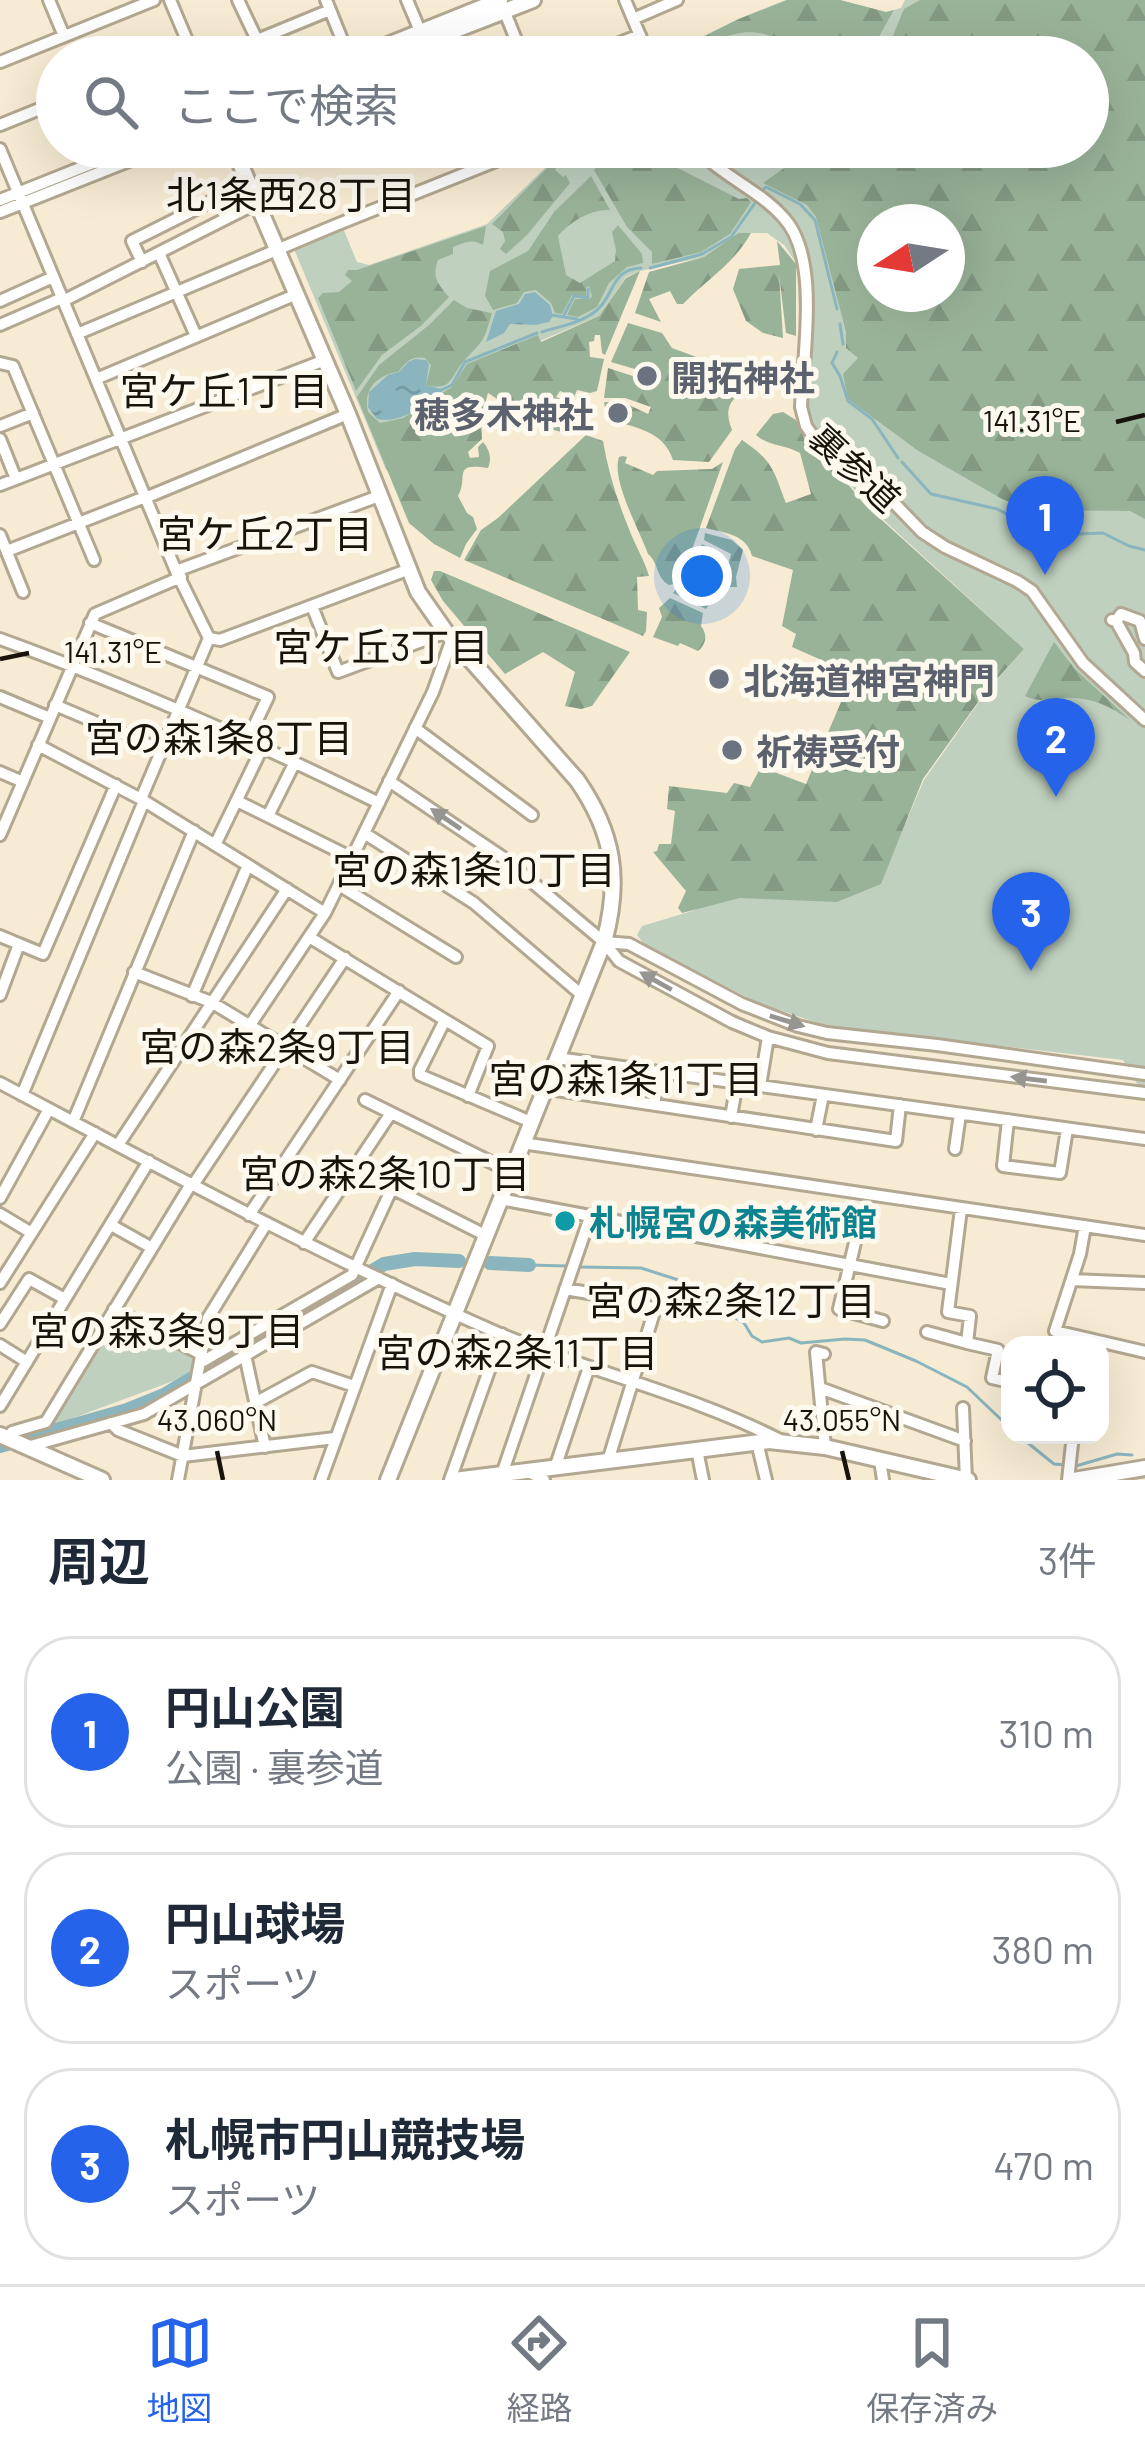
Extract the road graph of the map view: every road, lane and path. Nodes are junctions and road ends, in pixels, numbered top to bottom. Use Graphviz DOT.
graph roads {
  1 [pos="49,0"];
  2 [pos="154,0"];
  3 [pos="170,0"];
  4 [pos="238,0"];
  5 [pos="407,0"];
  6 [pos="533,0"];
  7 [pos="625,0"];
  8 [pos="677,0"];
  9 [pos="502,3"];
  10 [pos="328,5"];
  11 [pos="633,19"];
  12 [pos="640,35"];
  13 [pos="64,36"];
  14 [pos="66,36"];
  15 [pos="186,36"];
  16 [pos="254,36"];
  17 [pos="264,36"];
  18 [pos="343,36"];
  19 [pos="422,36"];
  20 [pos="440,36"];
  21 [pos="515,36"];
  22 [pos="36,48"];
  23 [pos="0,62"];
  24 [pos="36,110"];
  25 [pos="0,125"];
  26 [pos="0,148"];
  27 [pos="86,168"];
  28 [pos="105,168"];
  29 [pos="242,168"];
  30 [pos="476,168"];
  31 [pos="719,168"];
  32 [pos="248,183"];
  33 [pos="20,198"];
  34 [pos="0,200"];
  35 [pos="257,203"];
  36 [pos="0,212"];
  37 [pos="278,250"];
  38 [pos="159,253"];
  39 [pos="142,262"];
  40 [pos="53,277"];
  41 [pos="177,292"];
  42 [pos="297,294"];
  43 [pos="63,299"];
  44 [pos="0,301"];
  45 [pos="0,326"];
  46 [pos="77,334"];
  47 [pos="196,336"];
  48 [pos="326,360"];
  49 [pos="0,363"];
  50 [pos="96,379"];
  51 [pos="33,413"];
  52 [pos="348,414"];
  53 [pos="0,426"];
  54 [pos="0,439"];
  55 [pos="121,439"];
  56 [pos="54,464"];
  57 [pos="16,479"];
  58 [pos="0,485"];
  59 [pos="379,496"];
  60 [pos="145,498"];
  61 [pos="79,523"];
  62 [pos="0,535"];
  63 [pos="7,551"];
  64 [pos="94,560"];
  65 [pos="407,570"];
  66 [pos="178,574"];
  67 [pos="23,592"];
  68 [pos="312,606"];
  69 [pos="90,623"];
  70 [pos="449,635"];
  71 [pos="1126,637"];
  72 [pos="1144,637"];
  73 [pos="208,638"];
  74 [pos="0,639"];
  75 [pos="1133,652"];
  76 [pos="72,665"];
  77 [pos="196,666"];
  78 [pos="1145,670"];
  79 [pos="0,697"];
  80 [pos="179,709"];
  81 [pos="53,712"];
  82 [pos="1145,720"];
  83 [pos="416,728"];
  84 [pos="248,740"];
  85 [pos="38,745"];
  86 [pos="263,746"];
  87 [pos="161,750"];
  88 [pos="295,762"];
  89 [pos="0,772"];
  90 [pos="389,781"];
  91 [pos="23,782"];
  92 [pos="116,785"];
  93 [pos="142,800"];
  94 [pos="236,801"];
  95 [pos="379,803"];
  96 [pos="532,815"];
  97 [pos="268,816"];
  98 [pos="194,831"];
  99 [pos="364,833"];
  100 [pos="0,836"];
  101 [pos="215,845"];
  102 [pos="352,858"];
  103 [pos="248,865"];
  104 [pos="339,885"];
  105 [pos="286,889"];
  106 [pos="326,913"];
  107 [pos="0,936"];
  108 [pos="309,937"];
  109 [pos="604,942"];
  110 [pos="19,944"];
  111 [pos="456,957"];
  112 [pos="345,958"];
  113 [pos="134,972"];
  114 [pos="399,991"];
  115 [pos="0,995"];
  116 [pos="192,996"];
  117 [pos="583,996"];
  118 [pos="212,1002"];
  119 [pos="445,1020"];
  120 [pos="250,1025"];
  121 [pos="768,1036"];
  122 [pos="286,1046"];
  123 [pos="557,1058"];
  124 [pos="660,1072"];
  125 [pos="1145,1074"];
  126 [pos="340,1080"];
  127 [pos="737,1082"];
  128 [pos="0,1083"];
  129 [pos="760,1085"];
  130 [pos="546,1086"];
  131 [pos="1145,1094"];
  132 [pos="22,1095"];
  133 [pos="823,1095"];
  134 [pos="468,1096"];
  135 [pos="364,1100"];
  136 [pos="655,1104"];
  137 [pos="900,1106"];
  138 [pos="49,1109"];
  139 [pos="391,1113"];
  140 [pos="960,1114"];
  141 [pos="731,1117"];
  142 [pos="1008,1120"];
  143 [pos="73,1122"];
  144 [pos="531,1122"];
  145 [pos="1067,1129"];
  146 [pos="816,1130"];
  147 [pos="95,1133"];
  148 [pos="1145,1139"];
  149 [pos="522,1143"];
  150 [pos="118,1145"];
  151 [pos="955,1149"];
  152 [pos="148,1162"];
  153 [pos="353,1169"];
  154 [pos="511,1172"];
  155 [pos="192,1184"];
  156 [pos="392,1189"];
  157 [pos="0,1198"];
  158 [pos="500,1199"];
  159 [pos="962,1209"];
  160 [pos="0,1214"];
  161 [pos="249,1215"];
  162 [pos="590,1216"];
  163 [pos="266,1224"];
  164 [pos="110,1226"];
  165 [pos="1085,1226"];
  166 [pos="859,1230"];
  167 [pos="30,1232"];
  168 [pos="485,1235"];
  169 [pos="1145,1235"];
  170 [pos="304,1243"];
  171 [pos="152,1248"];
  172 [pos="850,1263"];
  173 [pos="9,1268"];
  174 [pos="368,1273"];
  175 [pos="29,1279"];
  176 [pos="1072,1280"];
  177 [pos="0,1283"];
  178 [pos="1145,1283"];
  179 [pos="392,1284"];
  180 [pos="951,1284"];
  181 [pos="565,1289"];
  182 [pos="65,1299"];
  183 [pos="114,1310"];
  184 [pos="454,1313"];
  185 [pos="883,1321"];
  186 [pos="0,1324"];
  187 [pos="927,1333"];
  188 [pos="502,1334"];
  189 [pos="1069,1336"];
  190 [pos="967,1343"];
  191 [pos="0,1345"];
  192 [pos="1109,1346"];
  193 [pos="544,1352"];
  194 [pos="1145,1352"];
  195 [pos="824,1354"];
  196 [pos="245,1355"];
  197 [pos="27,1362"];
  198 [pos="590,1367"];
  199 [pos="199,1370"];
  200 [pos="632,1380"];
  201 [pos="1001,1380"];
  202 [pos="354,1385"];
  203 [pos="820,1388"];
  204 [pos="255,1402"];
  205 [pos="0,1406"];
  206 [pos="963,1408"];
  207 [pos="111,1423"];
  208 [pos="335,1438"];
  209 [pos="14,1441"];
  210 [pos="965,1441"];
  211 [pos="757,1442"];
  212 [pos="783,1442"];
  213 [pos="1071,1444"];
  214 [pos="265,1447"];
  215 [pos="825,1447"];
  216 [pos="697,1450"];
  217 [pos="183,1456"];
  218 [pos="880,1460"];
  219 [pos="608,1461"];
  220 [pos="1145,1468"];
  221 [pos="549,1474"];
  222 [pos="501,1477"];
  223 [pos="1070,1478"];
  224 [pos="102,1480"];
  225 [pos="178,1480"];
  226 [pos="321,1480"];
  227 [pos="388,1480"];
  228 [pos="452,1480"];
  229 [pos="703,1480"];
  230 [pos="766,1480"];
  231 [pos="883,1480"];
  232 [pos="967,1480"];
  1 -- 13 [label="street"];
  2 -- 14 [label="street"];
  3 -- 15 [label="street"];
  4 -- 16 [label="street"];
  5 -- 19 [label="street"];
  6 -- 9 [label="main road"];
  7 -- 11 [label="street"];
  8 -- 11 [label="street"];
  9 -- 20 [label="main road"];
  9 -- 21 [label="street"];
  10 -- 17 [label="street"];
  10 -- 18 [label="street"];
  11 -- 12 [label="street"];
  22 -- 23 [label="street"];
  24 -- 25 [label="street"];
  26 -- 33 [label="street"];
  27 -- 33 [label="street"];
  28 -- 33 [label="street"];
  29 -- 32 [label="main road"];
  30 -- 37 [label="street"];
  31 -- 82 [label="street, 裏参道"];
  32 -- 35 [label="main road"];
  32 -- 39 [label="street"];
  33 -- 34 [label="street"];
  33 -- 36 [label="street"];
  33 -- 40 [label="street"];
  35 -- 37 [label="main road"];
  35 -- 38 [label="street"];
  37 -- 41 [label="street"];
  37 -- 42 [label="main road"];
  38 -- 39 [label="street"];
  38 -- 41 [label="street"];
  39 -- 43 [label="street"];
  40 -- 43 [label="street"];
  40 -- 44 [label="street"];
  41 -- 46 [label="street"];
  41 -- 47 [label="street"];
  42 -- 47 [label="street"];
  42 -- 48 [label="main road"];
  43 -- 45 [label="street"];
  43 -- 46 [label="street"];
  46 -- 50 [label="street"];
  47 -- 50 [label="street"];
  48 -- 52 [label="main road"];
  48 -- 55 [label="street"];
  49 -- 51 [label="street"];
  50 -- 55 [label="street"];
  51 -- 53 [label="street"];
  51 -- 56 [label="street"];
  52 -- 59 [label="main road"];
  52 -- 60 [label="street"];
  54 -- 57 [label="street"];
  55 -- 56 [label="street"];
  55 -- 60 [label="street"];
  56 -- 57 [label="street"];
  56 -- 61 [label="street"];
  57 -- 58 [label="street"];
  59 -- 65 [label="main road"];
  59 -- 66 [label="street"];
  60 -- 61 [label="street"];
  60 -- 66 [label="street"];
  61 -- 63 [label="street"];
  61 -- 64 [label="street"];
  62 -- 63 [label="street"];
  63 -- 67 [label="street"];
  65 -- 68 [label="street"];
  65 -- 70 [label="main road"];
  66 -- 69 [label="street"];
  66 -- 73 [label="street"];
  68 -- 70 [label="street"];
  68 -- 73 [label="street"];
  69 -- 76 [label="street"];
  69 -- 77 [label="street"];
  70 -- 83 [label="street"];
  70 -- 109 [label="main road"];
  71 -- 72 [label="street"];
  71 -- 72 [label="street"];
  71 -- 75 [label="street"];
  72 -- 75 [label="street"];
  73 -- 77 [label="street"];
  74 -- 76 [label="street"];
  75 -- 78 [label="street"];
  76 -- 80 [label="street"];
  76 -- 81 [label="street"];
  77 -- 80 [label="street"];
  77 -- 84 [label="street"];
  79 -- 81 [label="street"];
  80 -- 84 [label="street"];
  80 -- 87 [label="street"];
  81 -- 85 [label="street"];
  81 -- 87 [label="street"];
  83 -- 90 [label="street"];
  83 -- 96 [label="street"];
  84 -- 86 [label="street"];
  85 -- 91 [label="street"];
  85 -- 92 [label="street"];
  86 -- 88 [label="street"];
  86 -- 94 [label="street"];
  87 -- 93 [label="street"];
  88 -- 95 [label="street"];
  88 -- 97 [label="street"];
  89 -- 91 [label="street"];
  90 -- 95 [label="street"];
  109 -- 90 [label="street, one-way"];
  91 -- 100 [label="street"];
  92 -- 93 [label="street"];
  92 -- 110 [label="street"];
  93 -- 98 [label="street"];
  93 -- 132 [label="street"];
  94 -- 97 [label="street"];
  94 -- 101 [label="street"];
  95 -- 99 [label="street"];
  97 -- 102 [label="street"];
  98 -- 101 [label="street"];
  98 -- 113 [label="street"];
  99 -- 102 [label="street"];
  99 -- 117 [label="street"];
  101 -- 103 [label="street"];
  102 -- 104 [label="street"];
  103 -- 105 [label="street"];
  103 -- 116 [label="street"];
  104 -- 106 [label="street"];
  104 -- 111 [label="street"];
  105 -- 106 [label="street"];
  105 -- 118 [label="street"];
  106 -- 108 [label="street"];
  107 -- 110 [label="street"];
  108 -- 112 [label="street"];
  108 -- 120 [label="street"];
  109 -- 117 [label="main road"];
  121 -- 109 [label="street, one-way"];
  109 -- 125 [label="street, one-way"];
  110 -- 115 [label="street"];
  112 -- 114 [label="street"];
  112 -- 122 [label="street"];
  113 -- 116 [label="street"];
  113 -- 143 [label="street"];
  114 -- 119 [label="street"];
  114 -- 126 [label="street"];
  116 -- 118 [label="street"];
  117 -- 123 [label="main road"];
  118 -- 120 [label="street"];
  118 -- 150 [label="street"];
  119 -- 134 [label="street"];
  119 -- 134 [label="street"];
  120 -- 122 [label="street"];
  121 -- 129 [label="street"];
  131 -- 121 [label="street, one-way"];
  122 -- 126 [label="street"];
  122 -- 155 [label="street"];
  123 -- 124 [label="street"];
  123 -- 130 [label="main road"];
  124 -- 127 [label="street"];
  124 -- 136 [label="street"];
  126 -- 161 [label="street"];
  127 -- 129 [label="street"];
  127 -- 141 [label="street"];
  128 -- 132 [label="street"];
  129 -- 133 [label="street"];
  130 -- 136 [label="street"];
  130 -- 144 [label="main road"];
  132 -- 138 [label="street"];
  133 -- 137 [label="street"];
  133 -- 146 [label="street"];
  134 -- 144 [label="street"];
  135 -- 139 [label="street"];
  136 -- 141 [label="street"];
  137 -- 140 [label="street"];
  137 -- 146 [label="street"];
  138 -- 143 [label="street"];
  138 -- 157 [label="street"];
  139 -- 153 [label="street"];
  139 -- 154 [label="street"];
  140 -- 142 [label="street"];
  140 -- 151 [label="street"];
  141 -- 146 [label="street"];
  142 -- 145 [label="street"];
  142 -- 145 [label="street"];
  143 -- 147 [label="street"];
  144 -- 149 [label="main road"];
  145 -- 148 [label="street"];
  147 -- 150 [label="street"];
  147 -- 167 [label="street"];
  149 -- 154 [label="main road"];
  149 -- 159 [label="street"];
  150 -- 152 [label="street"];
  152 -- 155 [label="street"];
  152 -- 164 [label="street"];
  153 -- 156 [label="street"];
  153 -- 170 [label="street"];
  154 -- 158 [label="main road"];
  155 -- 161 [label="street"];
  155 -- 171 [label="street"];
  156 -- 168 [label="street"];
  156 -- 174 [label="street"];
  158 -- 162 [label="street"];
  158 -- 168 [label="main road"];
  159 -- 165 [label="street"];
  159 -- 180 [label="street"];
  160 -- 167 [label="street"];
  161 -- 163 [label="street"];
  162 -- 172 [label="street"];
  162 -- 181 [label="street"];
  163 -- 170 [label="street"];
  163 -- 199 [label="street"];
  164 -- 171 [label="street"];
  164 -- 182 [label="street"];
  165 -- 169 [label="street"];
  165 -- 176 [label="street"];
  166 -- 172 [label="street"];
  167 -- 173 [label="street"];
  168 -- 184 [label="main road"];
  170 -- 174 [label="street"];
  171 -- 183 [label="street"];
  172 -- 180 [label="street"];
  172 -- 185 [label="street"];
  173 -- 175 [label="street"];
  173 -- 177 [label="street"];
  174 -- 179 [label="street"];
  174 -- 196 [label="street"];
  174 -- 199 [label="street"];
  175 -- 182 [label="street"];
  175 -- 186 [label="street"];
  176 -- 178 [label="street"];
  176 -- 189 [label="street"];
  179 -- 184 [label="street"];
  179 -- 202 [label="street"];
  180 -- 190 [label="street"];
  181 -- 193 [label="street"];
  181 -- 200 [label="street"];
  182 -- 197 [label="street"];
  183 -- 199 [label="street"];
  183 -- 209 [label="street"];
  184 -- 188 [label="street"];
  184 -- 227 [label="main road"];
  187 -- 190 [label="street"];
  188 -- 193 [label="street"];
  188 -- 228 [label="street"];
  190 -- 201 [label="street"];
  191 -- 197 [label="street"];
  192 -- 194 [label="street"];
  193 -- 198 [label="street"];
  193 -- 222 [label="street"];
  195 -- 203 [label="street"];
  196 -- 199 [label="street"];
  196 -- 204 [label="street"];
  197 -- 205 [label="street"];
  198 -- 200 [label="street"];
  198 -- 221 [label="street"];
  199 -- 207 [label="street"];
  199 -- 217 [label="street"];
  200 -- 212 [label="street"];
  200 -- 219 [label="street"];
  202 -- 204 [label="street"];
  202 -- 208 [label="street"];
  203 -- 210 [label="street"];
  203 -- 215 [label="street"];
  204 -- 214 [label="street"];
  206 -- 210 [label="street"];
  207 -- 209 [label="street"];
  207 -- 217 [label="street"];
  208 -- 214 [label="street"];
  208 -- 226 [label="street"];
  209 -- 224 [label="main road"];
  210 -- 232 [label="street"];
  211 -- 212 [label="main road"];
  211 -- 216 [label="main road"];
  211 -- 230 [label="street"];
  212 -- 215 [label="main road"];
  213 -- 223 [label="street"];
  214 -- 217 [label="street"];
  215 -- 218 [label="main road"];
  216 -- 219 [label="main road"];
  216 -- 229 [label="street"];
  217 -- 225 [label="street"];
  218 -- 231 [label="street"];
  218 -- 232 [label="main road"];
  219 -- 221 [label="main road"];
  220 -- 223 [label="main road"];
  221 -- 222 [label="main road"];
  222 -- 228 [label="main road"];
}
